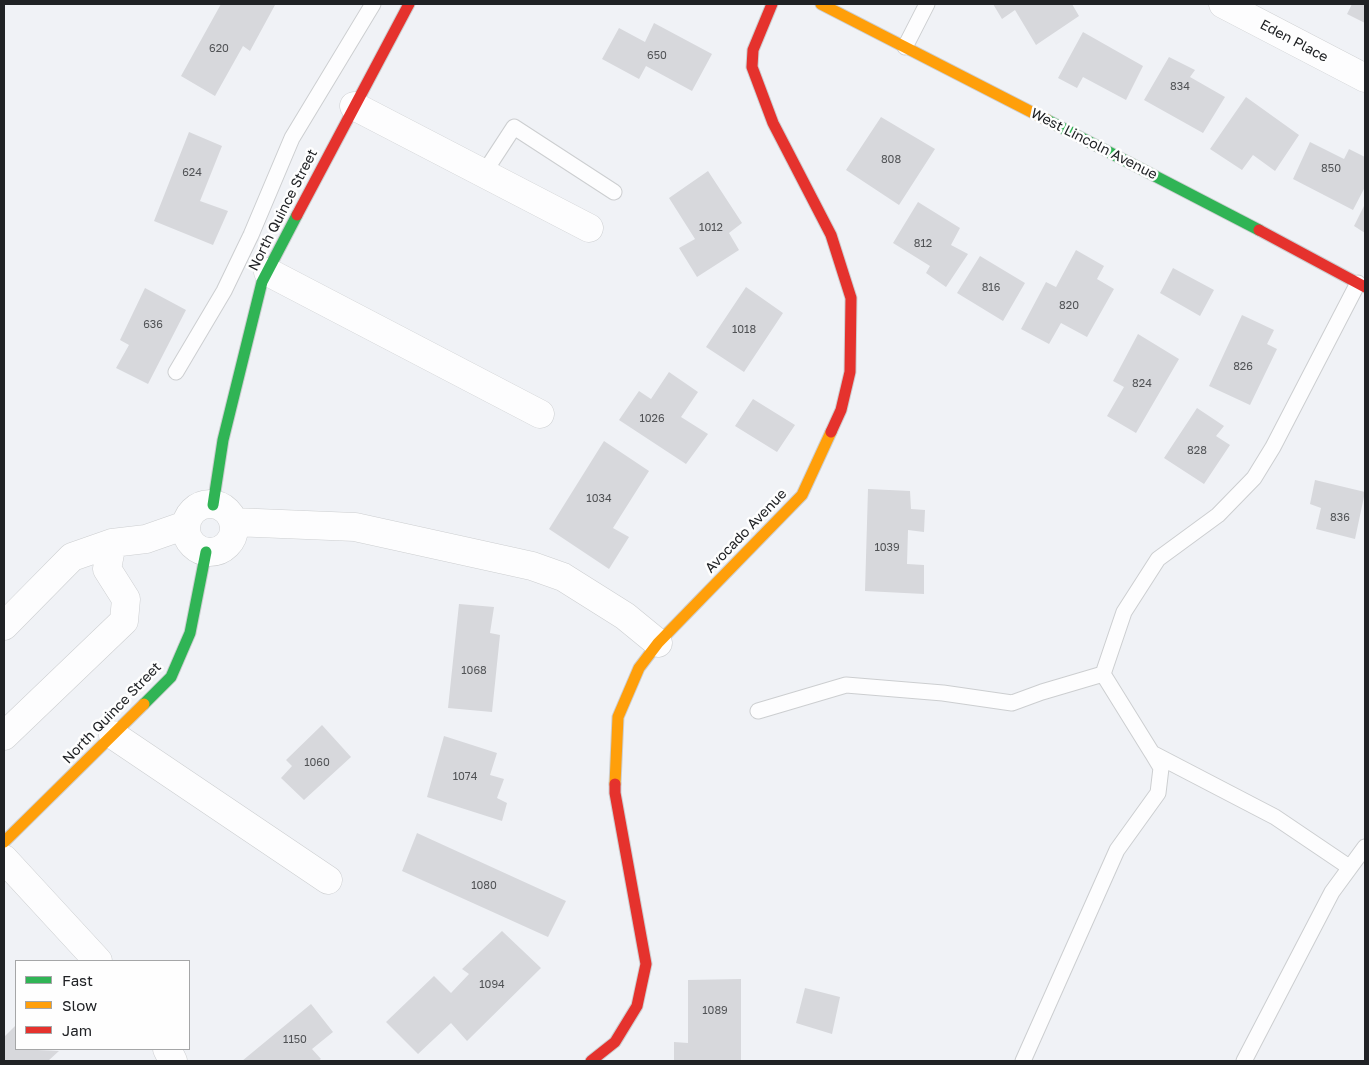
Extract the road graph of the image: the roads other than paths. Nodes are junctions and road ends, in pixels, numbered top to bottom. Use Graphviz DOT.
graph roads {
  1 [pos="373,4"];
  2 [pos="409,4"];
  3 [pos="772,4"];
  4 [pos="821,4"];
  5 [pos="927,4"];
  6 [pos="1223,4"];
  7 [pos="905,47"];
  8 [pos="1365,78"];
  9 [pos="354,106"];
  10 [pos="484,173"];
  11 [pos="614,192"];
  12 [pos="589,228"];
  13 [pos="268,272"];
  14 [pos="1361,285"];
  15 [pos="176,372"];
  16 [pos="540,414"];
  17 [pos="223,514"];
  18 [pos="186,525"];
  19 [pos="112,543"];
  20 [pos="206,552"];
  21 [pos="4,626"];
  22 [pos="658,644"];
  23 [pos="1103,674"];
  24 [pos="758,711"];
  25 [pos="113,735"];
  26 [pos="4,736"];
  27 [pos="1152,753"];
  28 [pos="4,842"];
  29 [pos="1365,847"];
  30 [pos="4,859"];
  31 [pos="1349,867"];
  32 [pos="328,880"];
  33 [pos="97,960"];
  34 [pos="591,1061"];
  35 [pos="1023,1061"];
  36 [pos="1244,1061"];
  1 -- 15 [label="lane"];
  2 -- 9 [label="street, North Quince Street"];
  3 -- 22 [label="street, Avocado Avenue"];
  4 -- 7 [label="street, West Lincoln Avenue"];
  5 -- 7 [label="lane"];
  6 -- 8 [label="street, Eden Place"];
  7 -- 14 [label="street, West Lincoln Avenue"];
  9 -- 10 [label="street"];
  9 -- 13 [label="street, North Quince Street"];
  10 -- 11 [label="lane"];
  10 -- 12 [label="street"];
  13 -- 16 [label="street"];
  13 -- 17 [label="street, North Quince Street"];
  14 -- 23 [label="lane"];
  17 -- 18 [label="street"];
  17 -- 20 [label="street"];
  17 -- 22 [label="street"];
  18 -- 19 [label="street"];
  18 -- 20 [label="street"];
  19 -- 21 [label="street"];
  19 -- 26 [label="street"];
  20 -- 25 [label="street, North Quince Street"];
  22 -- 34 [label="street, Avocado Avenue"];
  23 -- 24 [label="lane"];
  23 -- 27 [label="lane"];
  25 -- 28 [label="street, North Quince Street"];
  25 -- 32 [label="street"];
  27 -- 31 [label="lane"];
  27 -- 35 [label="lane"];
  29 -- 31 [label="lane"];
  30 -- 33 [label="street"];
  31 -- 36 [label="lane"];
}
